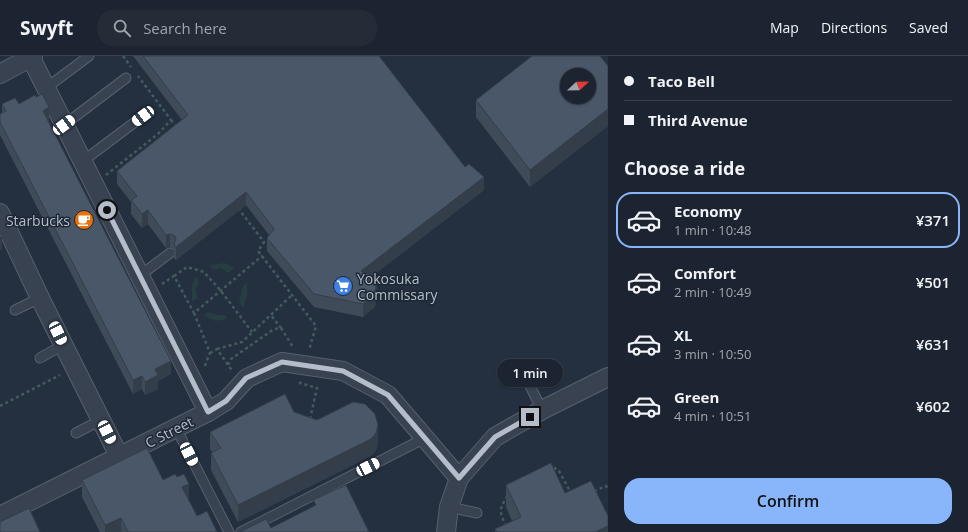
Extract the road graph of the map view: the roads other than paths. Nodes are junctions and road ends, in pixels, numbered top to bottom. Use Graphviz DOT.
graph roads {
  1 [pos="89,56"];
  2 [pos="32,57"];
  3 [pos="0,74"];
  4 [pos="126,78"];
  5 [pos="46,88"];
  6 [pos="143,116"];
  7 [pos="64,125"];
  8 [pos="82,162"];
  9 [pos="0,213"];
  10 [pos="170,253"];
  11 [pos="138,273"];
  12 [pos="40,298"];
  13 [pos="15,310"];
  14 [pos="63,345"];
  15 [pos="40,358"];
  16 [pos="608,377"];
  17 [pos="526,378"];
  18 [pos="542,410"];
  19 [pos="208,412"];
  20 [pos="101,420"];
  21 [pos="176,428"];
  22 [pos="76,433"];
  23 [pos="425,438"];
  24 [pos="119,456"];
  25 [pos="459,478"];
  26 [pos="449,507"];
  27 [pos="477,513"];
  28 [pos="0,516"];
  29 [pos="229,532"];
  30 [pos="241,532"];
  31 [pos="446,532"];
  1 -- 5 [label="lane"];
  2 -- 3 [label="street"];
  2 -- 5 [label="street"];
  4 -- 7 [label="lane"];
  5 -- 7 [label="street"];
  6 -- 8 [label="lane"];
  7 -- 8 [label="street"];
  8 -- 11 [label="street"];
  9 -- 12 [label="street"];
  10 -- 11 [label="lane"];
  11 -- 19 [label="street"];
  12 -- 13 [label="lane"];
  12 -- 14 [label="street"];
  14 -- 15 [label="lane"];
  14 -- 20 [label="street"];
  16 -- 18 [label="street"];
  17 -- 18 [label="lane"];
  18 -- 25 [label="street"];
  19 -- 21 [label="street, C Street"];
  19 -- 23 [label="street, C Street"];
  20 -- 22 [label="lane"];
  20 -- 24 [label="street"];
  21 -- 24 [label="street, C Street"];
  21 -- 29 [label="lane"];
  23 -- 25 [label="street, C Street"];
  23 -- 30 [label="lane"];
  24 -- 28 [label="street, C Street"];
  25 -- 26 [label="street"];
  26 -- 27 [label="lane"];
  26 -- 31 [label="street"];
}
